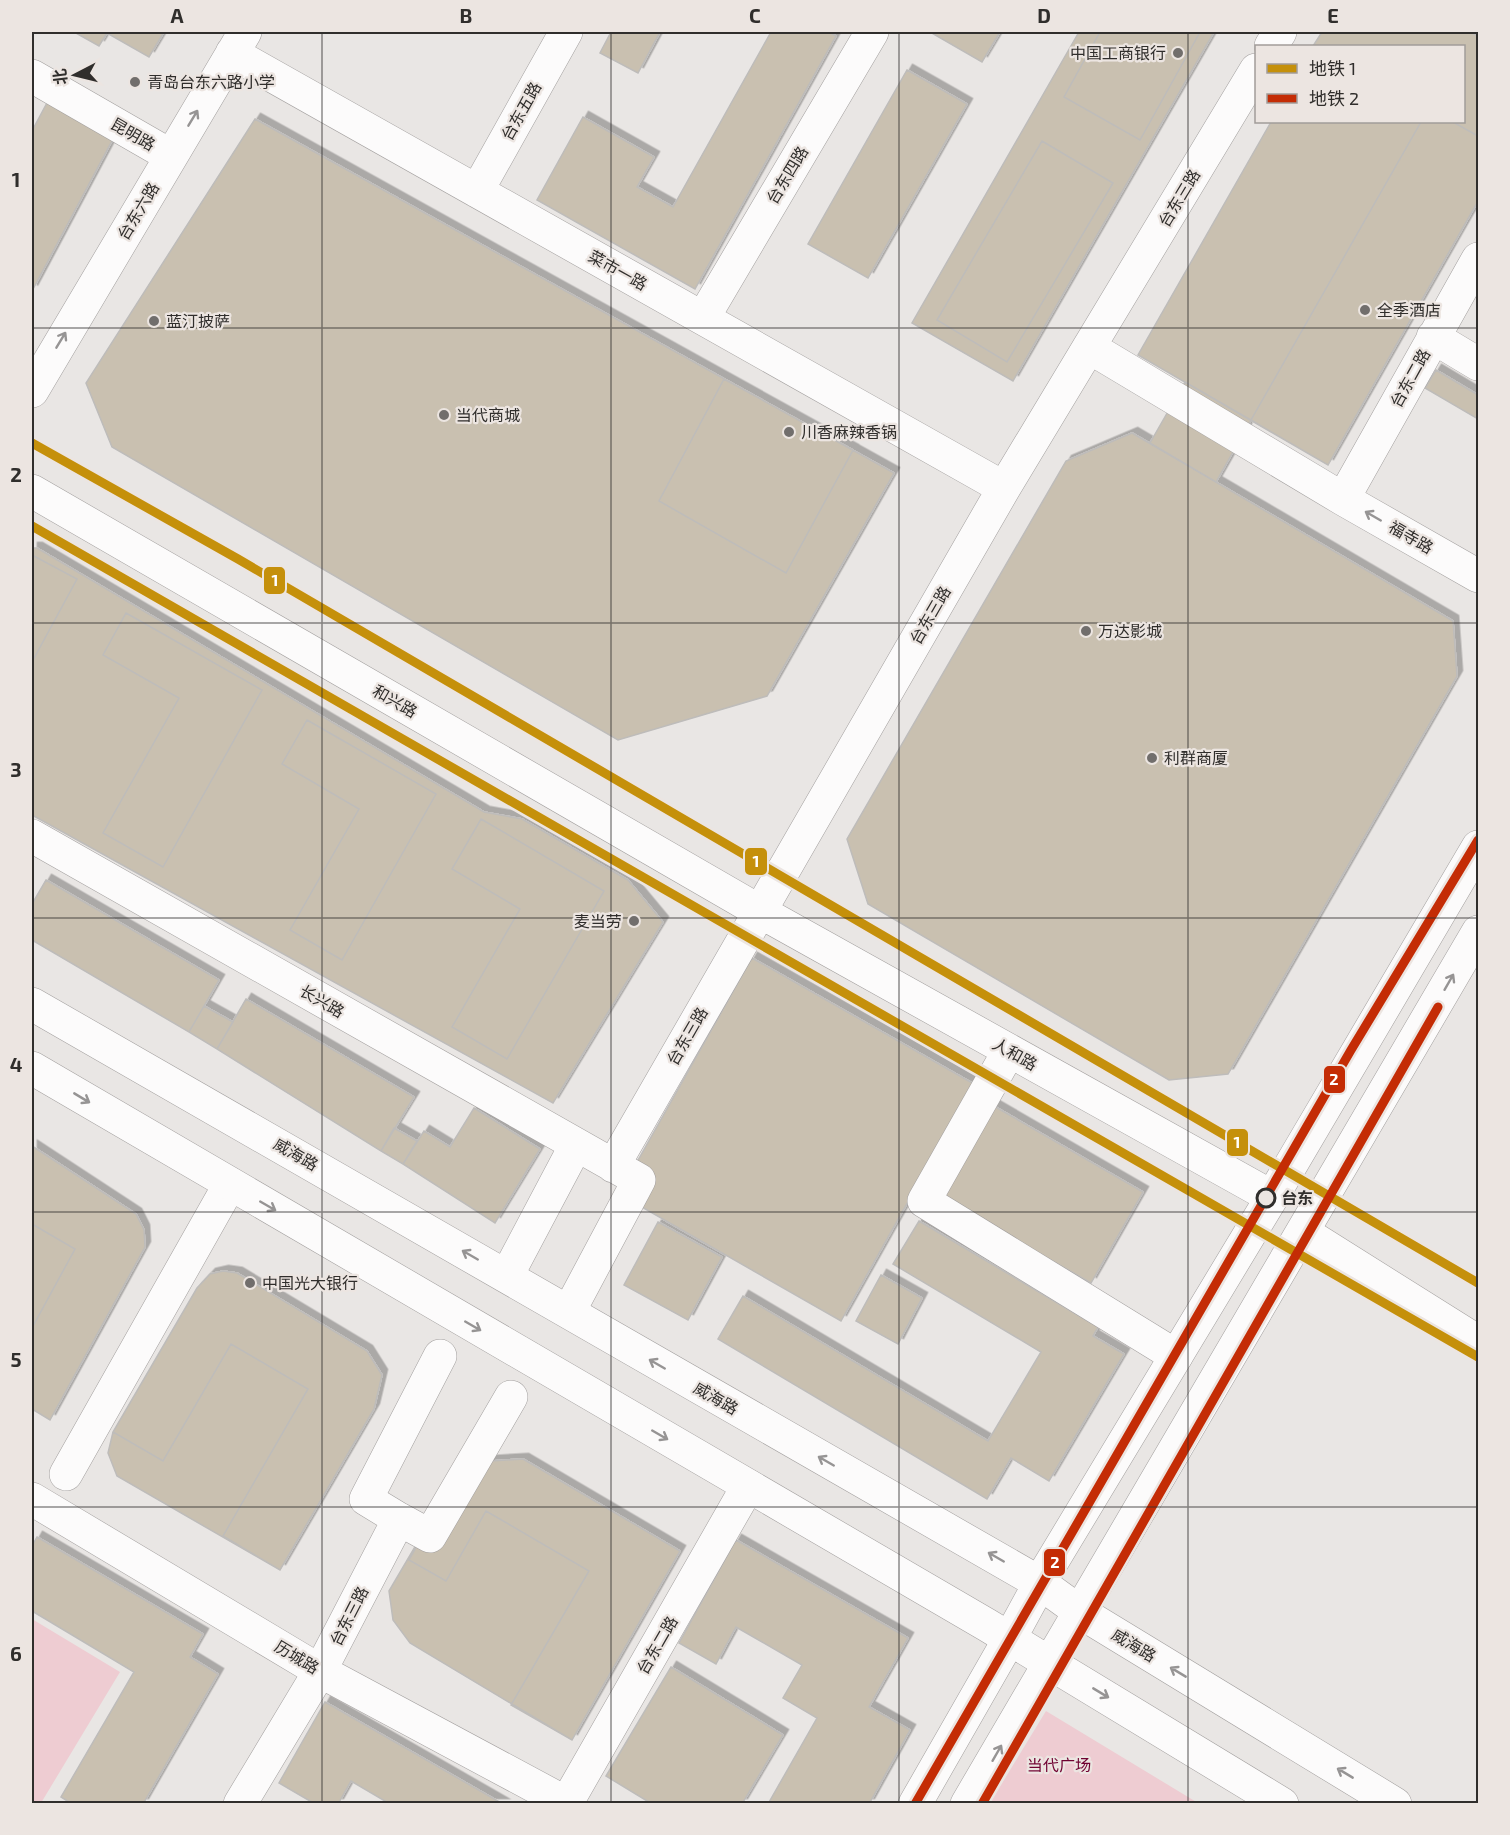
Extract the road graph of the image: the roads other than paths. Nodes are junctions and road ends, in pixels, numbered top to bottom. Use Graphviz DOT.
graph roads {
  1 [pos="566,32"];
  2 [pos="872,32"];
  3 [pos="1280,32"];
  4 [pos="239,42"];
  5 [pos="1272,45"];
  6 [pos="1255,73"];
  7 [pos="32,76"];
  8 [pos="171,156"];
  9 [pos="477,191"];
  10 [pos="1479,259"];
  11 [pos="703,318"];
  12 [pos="1433,337"];
  13 [pos="1089,347"];
  14 [pos="1479,364"];
  15 [pos="32,390"];
  16 [pos="1004,488"];
  17 [pos="32,491"];
  18 [pos="1343,499"];
  19 [pos="1479,576"];
  20 [pos="32,836"];
  21 [pos="1479,847"];
  22 [pos="759,911"];
  23 [pos="1479,932"];
  24 [pos="32,1004"];
  25 [pos="1009,1051"];
  26 [pos="32,1068"];
  27 [pos="576,1145"];
  28 [pos="613,1166"];
  29 [pos="230,1184"];
  30 [pos="1272,1197"];
  31 [pos="1303,1232"];
  32 [pos="512,1266"];
  33 [pos="574,1302"];
  34 [pos="1479,1342"];
  35 [pos="440,1356"];
  36 [pos="1176,1356"];
  37 [pos="512,1398"];
  38 [pos="66,1474"];
  39 [pos="748,1486"];
  40 [pos="32,1499"];
  41 [pos="399,1520"];
  42 [pos="1040,1582"];
  43 [pos="1080,1612"];
  44 [pos="1010,1638"];
  45 [pos="1051,1662"];
  46 [pos="320,1671"];
  47 [pos="240,1803"];
  48 [pos="567,1803"];
  49 [pos="915,1803"];
  50 [pos="967,1803"];
  51 [pos="1282,1803"];
  52 [pos="1395,1803"];
  1 -- 9 [label="street, 台东五路"];
  2 -- 11 [label="street, 台东四路"];
  3 -- 5 [label="street"];
  8 -- 4 [label="street, 台东六路, one-way"];
  4 -- 9 [label="street, 菜市一路"];
  6 -- 13 [label="street, 台东三路"];
  7 -- 8 [label="street, 昆明路"];
  15 -- 8 [label="street, 台东六路, one-way"];
  9 -- 11 [label="street, 菜市一路"];
  10 -- 12 [label="street, 台东二路"];
  11 -- 16 [label="street, 菜市一路"];
  12 -- 14 [label="street"];
  12 -- 18 [label="street, 台东二路"];
  13 -- 16 [label="street, 台东三路"];
  13 -- 18 [label="street, 福寺路"];
  16 -- 22 [label="street, 台东三路"];
  17 -- 22 [label="street, 和兴路"];
  19 -- 18 [label="street, 福寺路, one-way"];
  20 -- 27 [label="street, 长兴路"];
  21 -- 30 [label="street"];
  22 -- 25 [label="street, 人和路"];
  22 -- 28 [label="street, 台东三路"];
  31 -- 23 [label="street, one-way"];
  42 -- 24 [label="street, 威海路, one-way"];
  25 -- 30 [label="street, 人和路"];
  25 -- 36 [label="street"];
  26 -- 29 [label="street, one-way"];
  27 -- 28 [label="street, 长兴路"];
  27 -- 32 [label="street"];
  28 -- 33 [label="street, 长兴路"];
  29 -- 38 [label="street"];
  29 -- 39 [label="street, one-way"];
  30 -- 36 [label="street"];
  31 -- 34 [label="street"];
  31 -- 43 [label="street"];
  35 -- 41 [label="street"];
  36 -- 42 [label="street"];
  37 -- 41 [label="street"];
  39 -- 44 [label="street"];
  39 -- 48 [label="street, 台东二路"];
  40 -- 46 [label="street, 历城路"];
  41 -- 46 [label="street, 台东三路"];
  42 -- 43 [label="street, 威海路"];
  42 -- 44 [label="street"];
  43 -- 45 [label="street"];
  52 -- 43 [label="street, 威海路, one-way"];
  44 -- 45 [label="street"];
  44 -- 49 [label="street"];
  50 -- 45 [label="street, one-way"];
  45 -- 51 [label="street, one-way"];
  46 -- 47 [label="street, 台东三路"];
  46 -- 48 [label="street, 历城路"];
}
